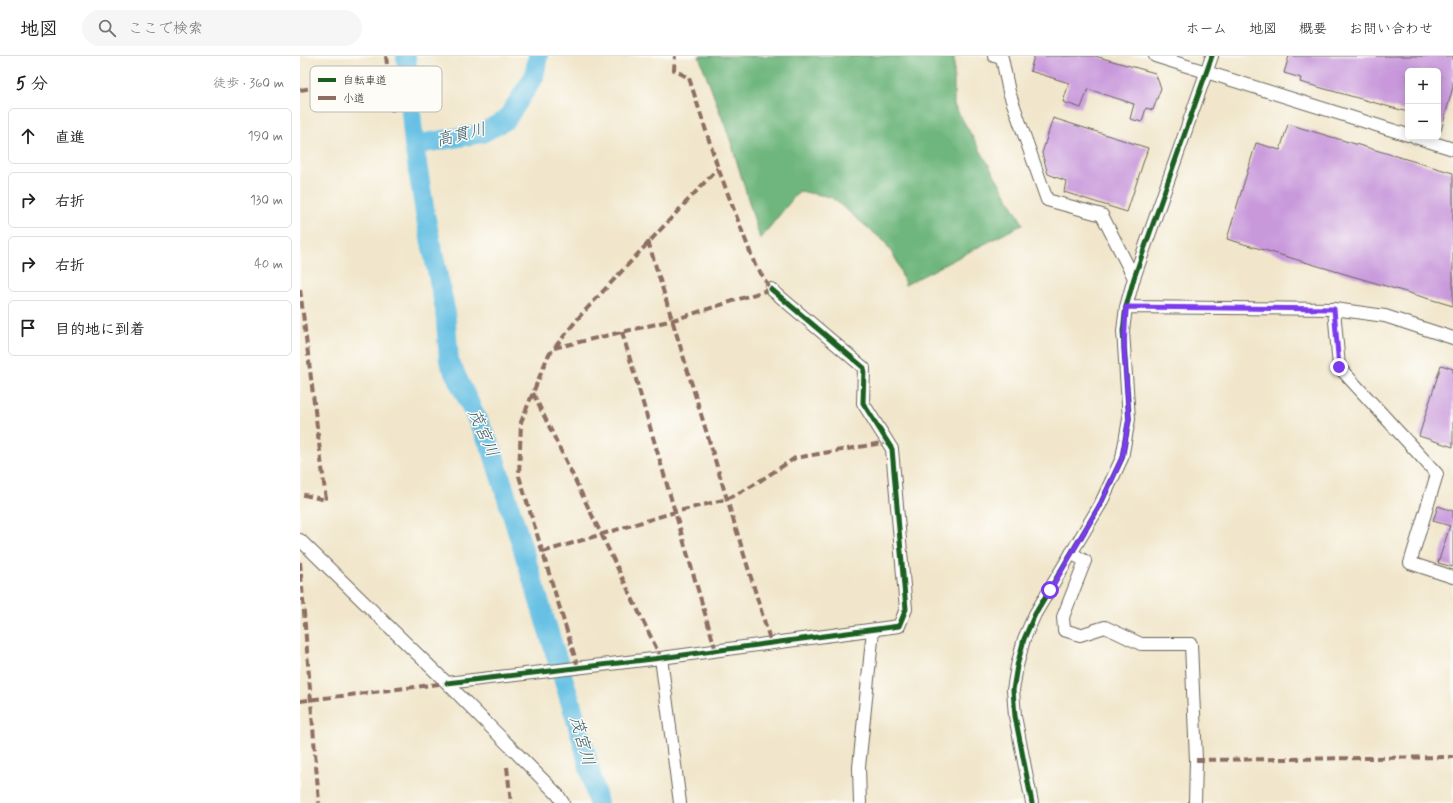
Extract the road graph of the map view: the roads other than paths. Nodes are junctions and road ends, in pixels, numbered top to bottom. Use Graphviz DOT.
graph roads {
  1 [pos="994,56"];
  2 [pos="1155,56"];
  3 [pos="1212,56"];
  4 [pos="1206,72"];
  5 [pos="1405,134"];
  6 [pos="1424,140"];
  7 [pos="1453,149"];
  8 [pos="1134,278"];
  9 [pos="771,289"];
  10 [pos="1126,307"];
  11 [pos="1334,309"];
  12 [pos="1453,338"];
  13 [pos="300,540"];
  14 [pos="1070,553"];
  15 [pos="1453,577"];
  16 [pos="873,630"];
  17 [pos="661,658"];
  18 [pos="448,684"];
  19 [pos="563,803"];
  20 [pos="680,803"];
  21 [pos="860,803"];
  22 [pos="1032,803"];
  23 [pos="1195,803"];
  1 -- 8 [label="street"];
  2 -- 4 [label="street"];
  3 -- 4 [label="street"];
  4 -- 5 [label="street"];
  4 -- 8 [label="street"];
  6 -- 7 [label="street"];
  8 -- 10 [label="street"];
  9 -- 16 [label="street"];
  10 -- 11 [label="street"];
  10 -- 14 [label="street"];
  11 -- 12 [label="street"];
  11 -- 15 [label="street"];
  13 -- 18 [label="street"];
  14 -- 22 [label="street"];
  14 -- 23 [label="street"];
  16 -- 17 [label="street"];
  16 -- 21 [label="street"];
  17 -- 18 [label="street"];
  17 -- 20 [label="street"];
  18 -- 19 [label="street"];
}
